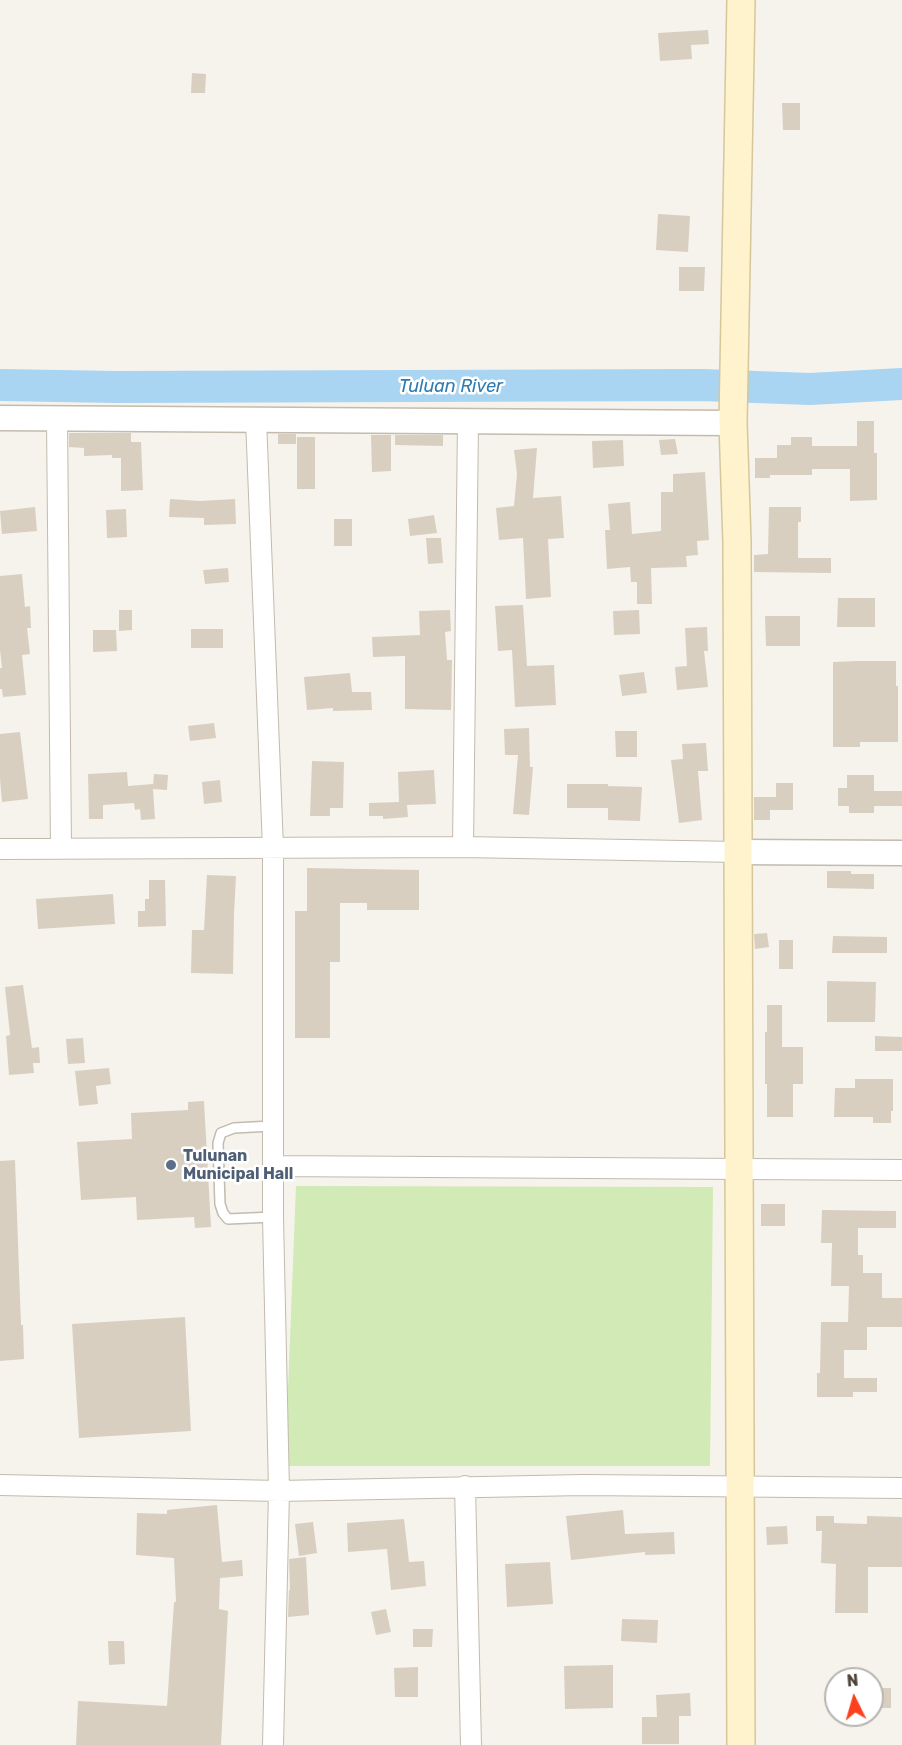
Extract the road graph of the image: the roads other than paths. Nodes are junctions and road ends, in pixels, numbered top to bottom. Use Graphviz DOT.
graph roads {
  1 [pos="741,0"];
  2 [pos="734,416"];
  3 [pos="0,418"];
  4 [pos="57,419"];
  5 [pos="256,420"];
  6 [pos="468,422"];
  7 [pos="464,847"];
  8 [pos="61,848"];
  9 [pos="273,848"];
  10 [pos="0,849"];
  11 [pos="738,852"];
  12 [pos="902,853"];
  13 [pos="272,1126"];
  14 [pos="273,1166"];
  15 [pos="739,1169"];
  16 [pos="902,1170"];
  17 [pos="273,1217"];
  18 [pos="0,1485"];
  19 [pos="465,1486"];
  20 [pos="740,1487"];
  21 [pos="902,1488"];
  22 [pos="279,1491"];
  23 [pos="273,1745"];
  24 [pos="471,1745"];
  25 [pos="741,1745"];
  1 -- 2 [label="main road"];
  2 -- 6 [label="street"];
  2 -- 11 [label="main road"];
  3 -- 4 [label="street"];
  4 -- 5 [label="street"];
  4 -- 8 [label="street"];
  5 -- 6 [label="street"];
  5 -- 9 [label="street"];
  6 -- 7 [label="street"];
  7 -- 9 [label="street"];
  7 -- 11 [label="street"];
  8 -- 9 [label="street"];
  8 -- 10 [label="street"];
  9 -- 13 [label="street"];
  11 -- 12 [label="street"];
  11 -- 15 [label="main road"];
  13 -- 14 [label="street"];
  13 -- 17 [label="lane"];
  14 -- 15 [label="street"];
  14 -- 17 [label="street"];
  15 -- 16 [label="street"];
  15 -- 20 [label="main road"];
  17 -- 22 [label="street"];
  18 -- 22 [label="street"];
  19 -- 20 [label="street"];
  19 -- 22 [label="street"];
  19 -- 24 [label="street"];
  20 -- 21 [label="street"];
  20 -- 25 [label="main road"];
  22 -- 23 [label="street"];
}
